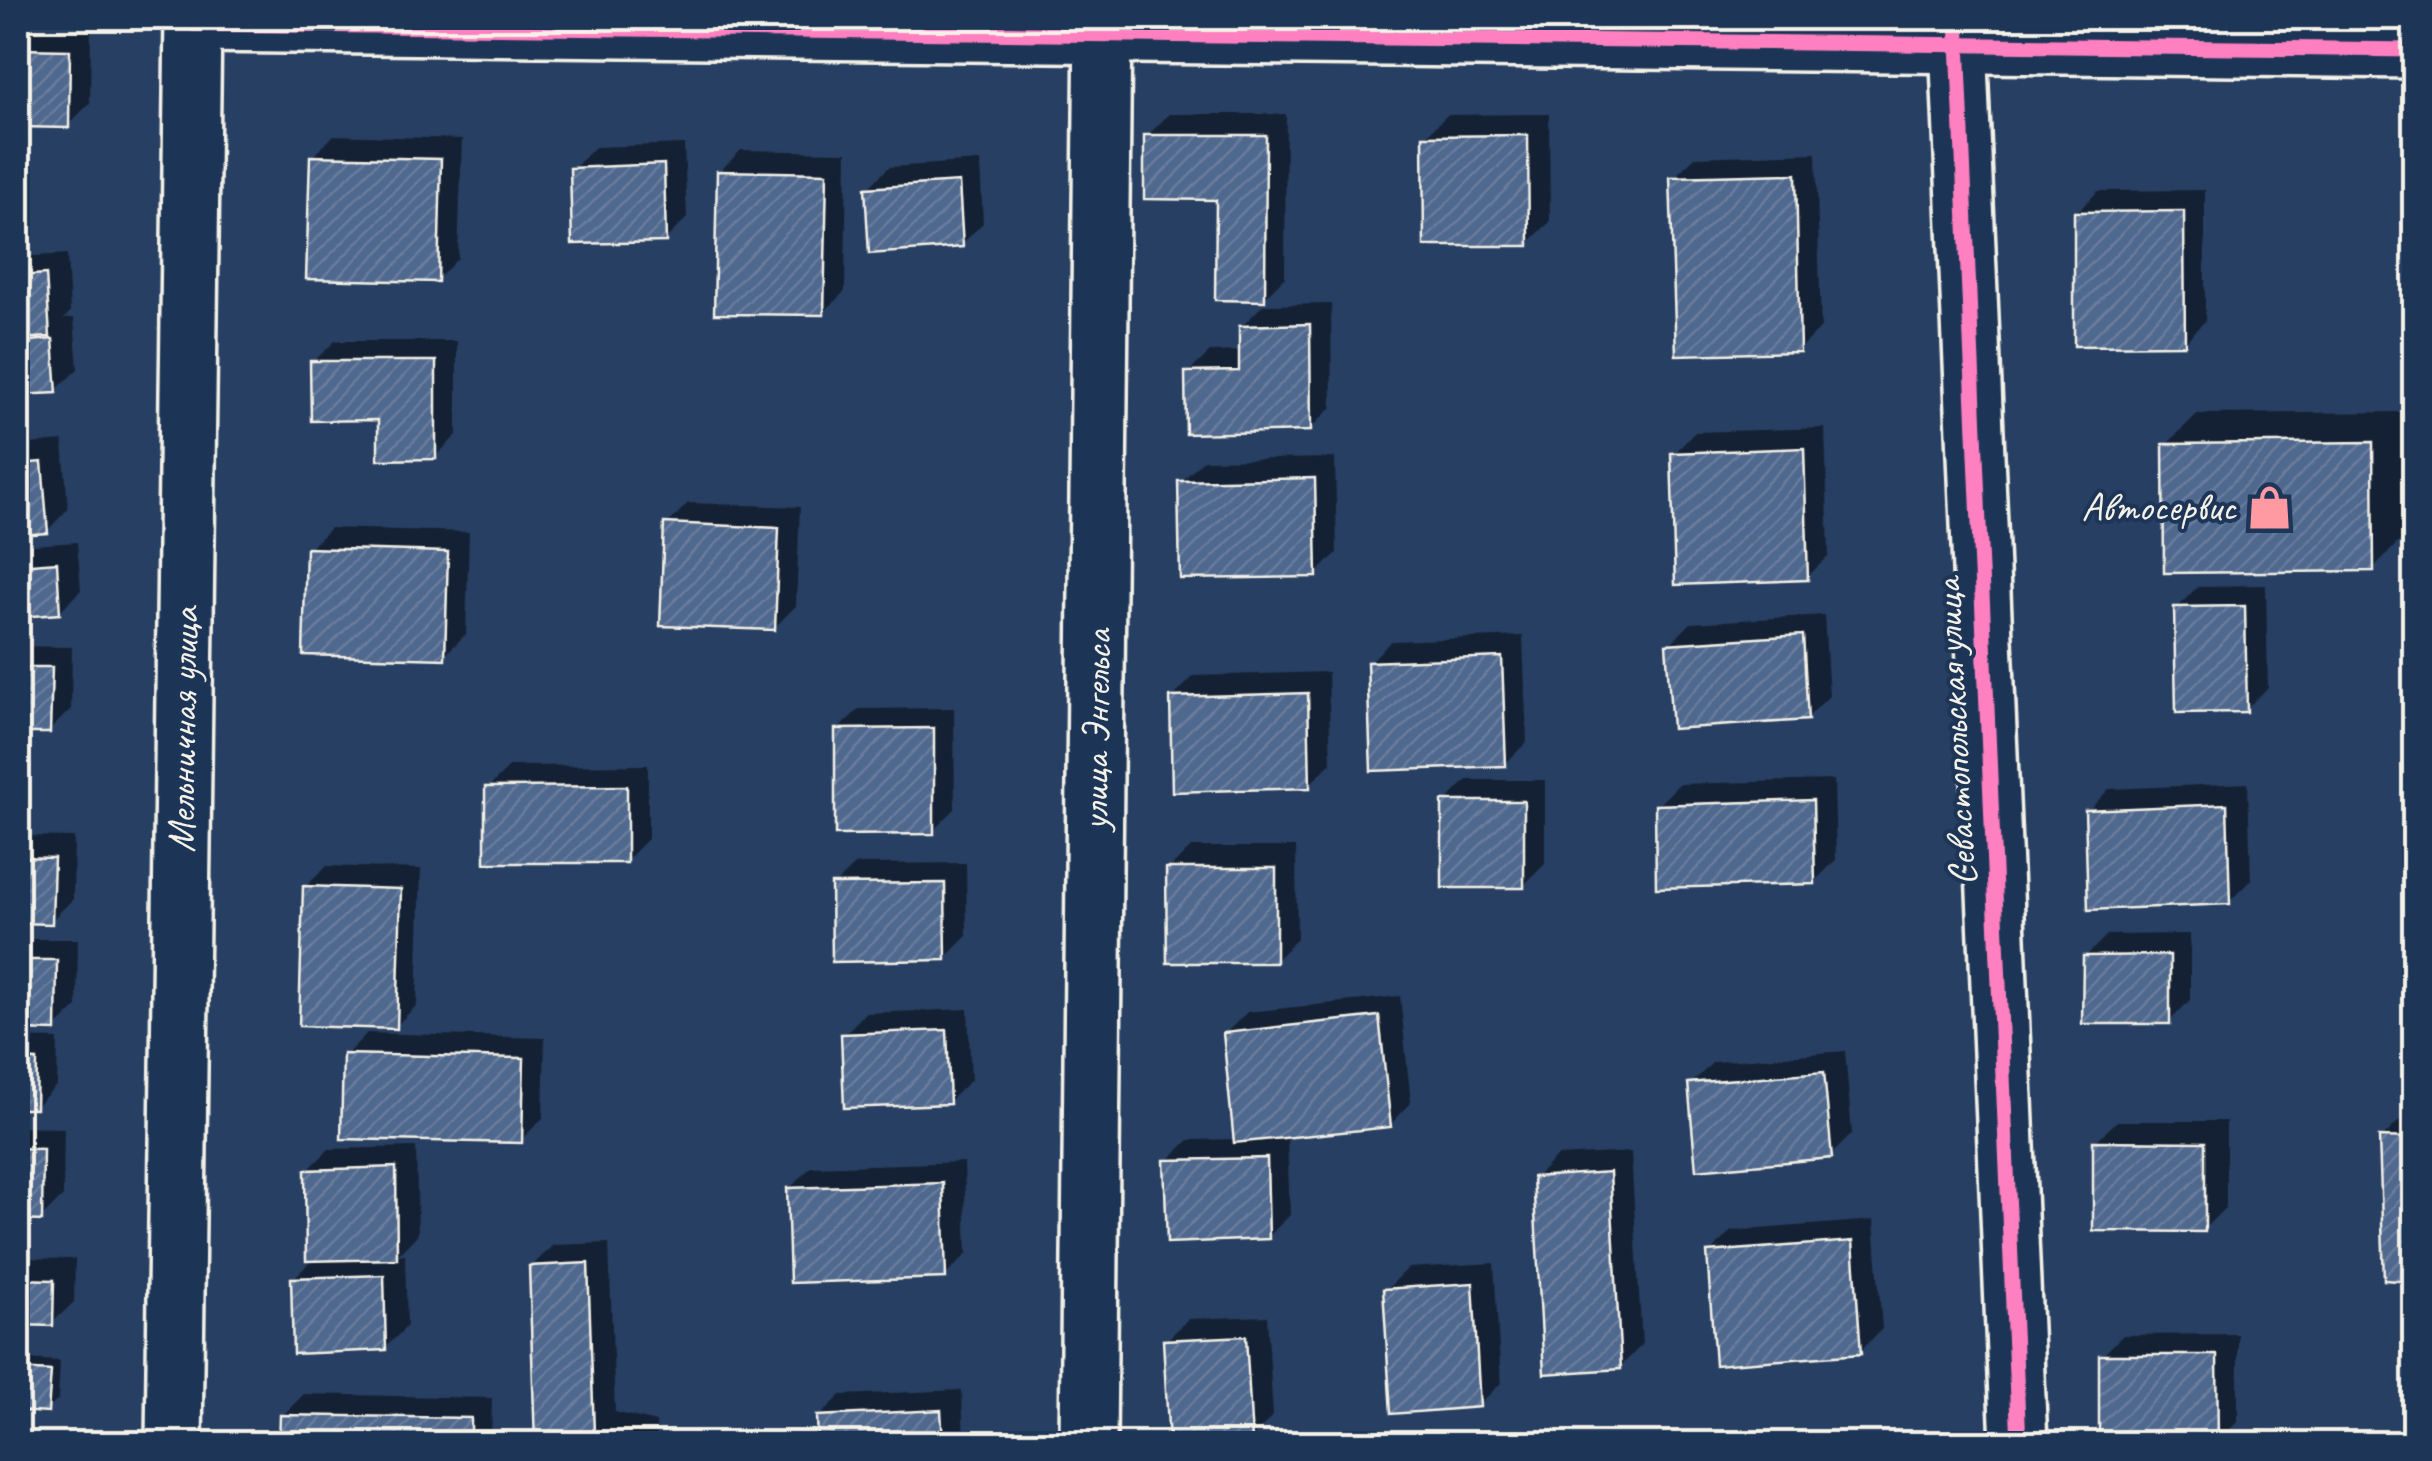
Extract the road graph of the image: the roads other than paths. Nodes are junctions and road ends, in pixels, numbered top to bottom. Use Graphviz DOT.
graph roads {
  1 [pos="193,21"];
  2 [pos="1103,26"];
  3 [pos="1957,31"];
  4 [pos="2414,50"];
  5 [pos="174,1444"];
  6 [pos="1088,1444"];
  7 [pos="2019,1444"];
  1 -- 2 [label="street"];
  1 -- 5 [label="street, Мельничная улица"];
  2 -- 3 [label="street"];
  2 -- 6 [label="street, улица Энгельса"];
  3 -- 4 [label="street"];
  3 -- 7 [label="street, Севастопольская улица"];
}
